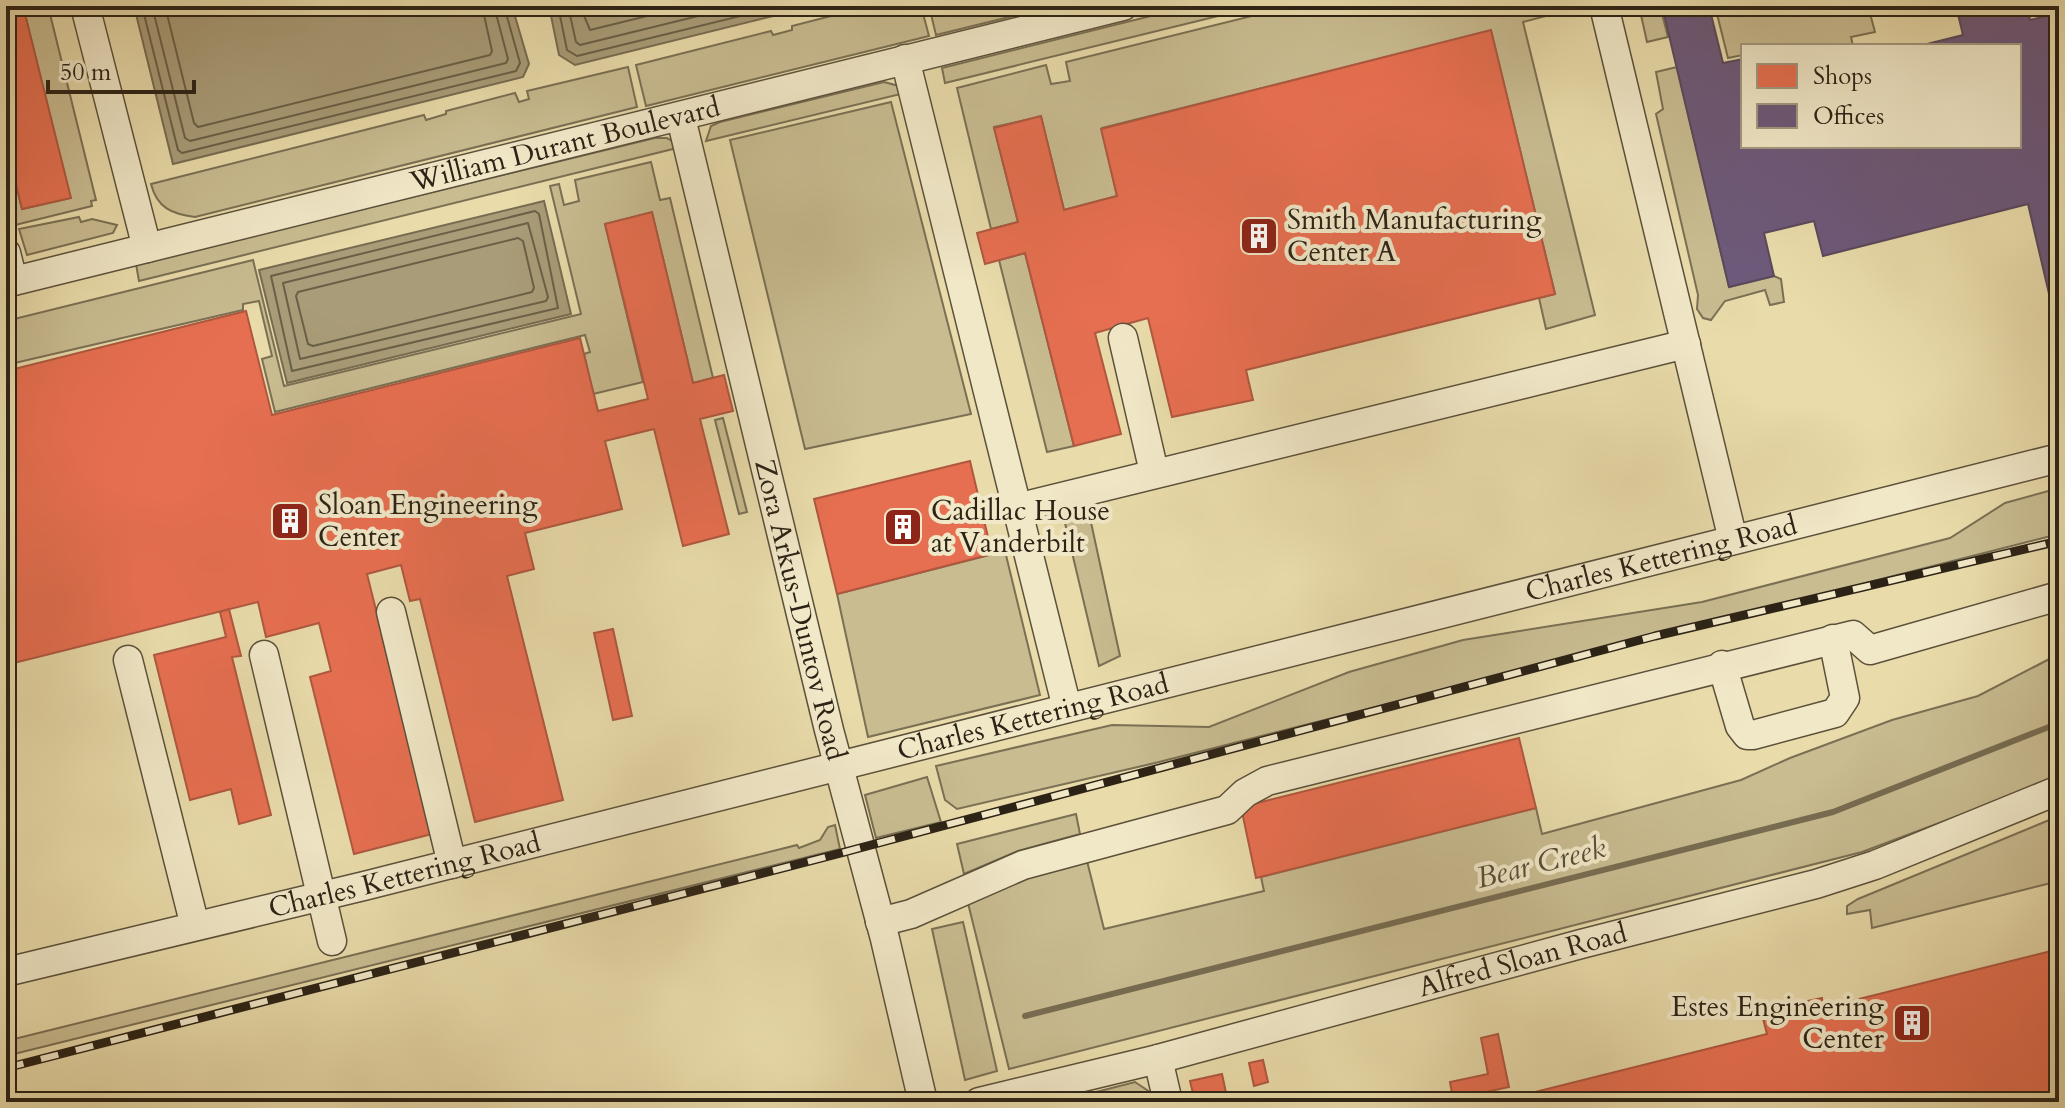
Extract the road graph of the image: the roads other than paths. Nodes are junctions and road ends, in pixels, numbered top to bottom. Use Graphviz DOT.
graph roads {
  1 [pos="85,6"];
  2 [pos="1123,6"];
  3 [pos="1604,6"];
  4 [pos="905,59"];
  5 [pos="681,118"];
  6 [pos="147,248"];
  7 [pos="6,253"];
  8 [pos="10,282"];
  9 [pos="1123,338"];
  10 [pos="1686,344"];
  11 [pos="2059,458"];
  12 [pos="1154,472"];
  13 [pos="1017,508"];
  14 [pos="1733,540"];
  15 [pos="2059,596"];
  16 [pos="391,612"];
  17 [pos="1833,639"];
  18 [pos="264,655"];
  19 [pos="128,660"];
  20 [pos="1722,665"];
  21 [pos="1067,708"];
  22 [pos="837,764"];
  23 [pos="2059,790"];
  24 [pos="452,864"];
  25 [pos="322,896"];
  26 [pos="880,922"];
  27 [pos="195,926"];
  28 [pos="332,941"];
  29 [pos="6,972"];
  30 [pos="1158,1059"];
  31 [pos="923,1102"];
  32 [pos="979,1102"];
  33 [pos="1168,1102"];
  1 -- 6 [label="lane"];
  2 -- 4 [label="lane, William Durant Boulevard"];
  3 -- 10 [label="lane"];
  4 -- 5 [label="lane, William Durant Boulevard"];
  4 -- 13 [label="lane"];
  5 -- 6 [label="lane, William Durant Boulevard"];
  5 -- 22 [label="lane, Zora Arkus-Duntov Road"];
  6 -- 8 [label="lane, William Durant Boulevard"];
  7 -- 8 [label="lane"];
  9 -- 12 [label="lane"];
  10 -- 12 [label="lane"];
  10 -- 14 [label="lane"];
  11 -- 14 [label="lane, Charles Kettering Road"];
  12 -- 13 [label="lane"];
  13 -- 21 [label="lane"];
  14 -- 21 [label="lane, Charles Kettering Road"];
  15 -- 17 [label="lane"];
  16 -- 24 [label="lane"];
  17 -- 20 [label="lane"];
  17 -- 20 [label="lane"];
  18 -- 25 [label="lane"];
  19 -- 27 [label="lane"];
  20 -- 26 [label="lane"];
  21 -- 22 [label="lane, Charles Kettering Road"];
  22 -- 24 [label="lane, Charles Kettering Road"];
  22 -- 26 [label="lane, Zora Arkus-Duntov Road"];
  23 -- 30 [label="lane, Alfred Sloan Road"];
  24 -- 25 [label="lane, Charles Kettering Road"];
  25 -- 27 [label="lane, Charles Kettering Road"];
  25 -- 28 [label="lane"];
  26 -- 31 [label="lane, Zora Arkus-Duntov Road"];
  27 -- 29 [label="lane, Charles Kettering Road"];
  30 -- 32 [label="lane, Alfred Sloan Road"];
  30 -- 33 [label="lane"];
}
